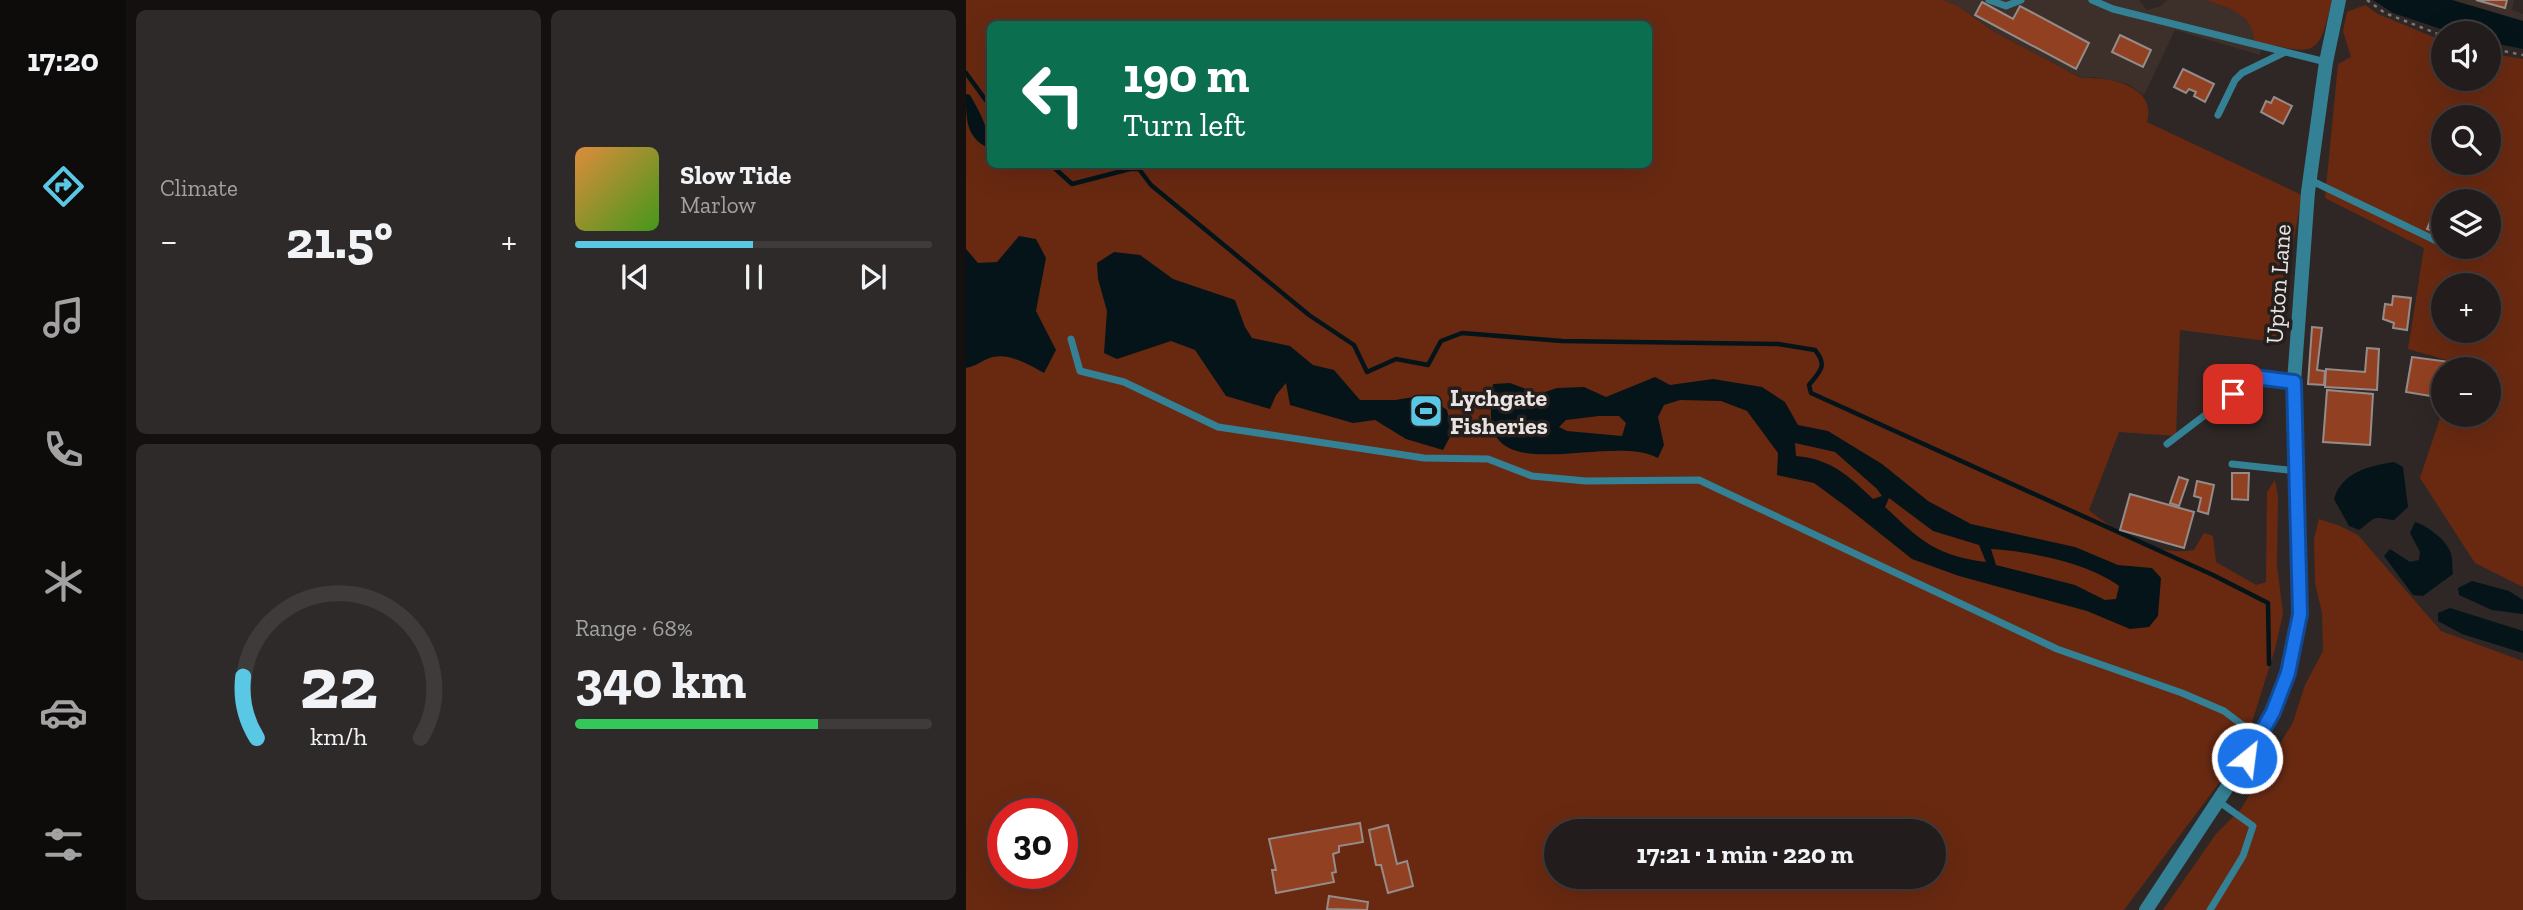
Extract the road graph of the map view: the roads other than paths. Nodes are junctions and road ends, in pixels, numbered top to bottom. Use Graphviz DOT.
graph roads {
  1 [pos="1989,0"];
  2 [pos="2021,0"];
  3 [pos="2092,0"];
  4 [pos="2339,0"];
  5 [pos="2284,53"];
  6 [pos="2326,62"];
  7 [pos="2218,115"];
  8 [pos="2309,186"];
  9 [pos="2431,239"];
  10 [pos="1071,340"];
  11 [pos="2294,382"];
  12 [pos="2167,444"];
  13 [pos="2232,464"];
  14 [pos="2298,471"];
  15 [pos="2260,735"];
  16 [pos="2218,801"];
  17 [pos="2146,910"];
  18 [pos="2210,910"];
  1 -- 2 [label="lane"];
  3 -- 5 [label="lane"];
  4 -- 6 [label="street, Upton Lane"];
  5 -- 6 [label="lane"];
  5 -- 7 [label="lane"];
  6 -- 8 [label="street, Upton Lane"];
  8 -- 9 [label="lane"];
  8 -- 11 [label="street, Upton Lane"];
  10 -- 15 [label="lane"];
  11 -- 12 [label="lane"];
  11 -- 14 [label="street, Upton Lane"];
  13 -- 14 [label="lane"];
  14 -- 15 [label="street, Upton Lane"];
  15 -- 16 [label="street, Upton Lane"];
  16 -- 17 [label="street, Upton Lane"];
  16 -- 18 [label="lane"];
}
